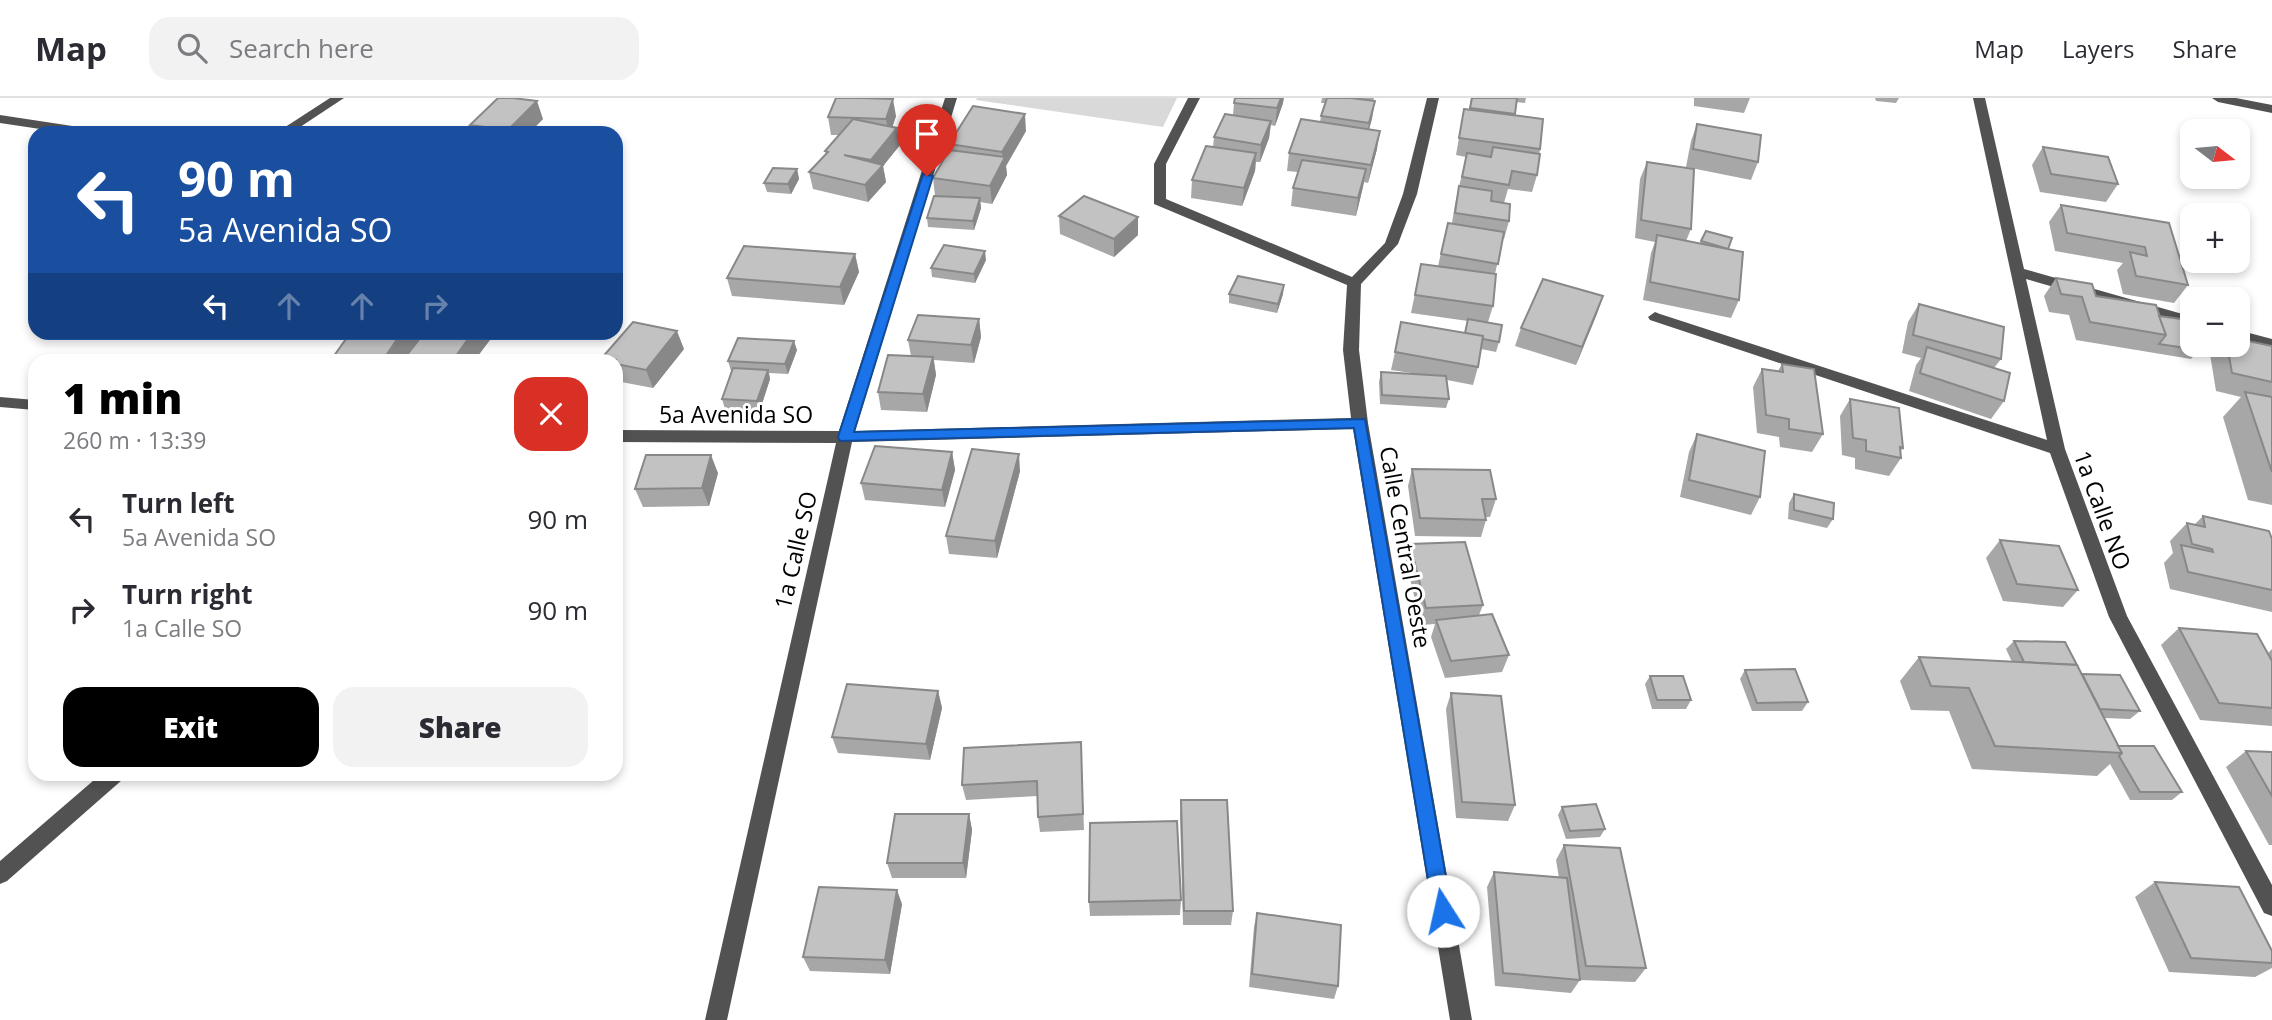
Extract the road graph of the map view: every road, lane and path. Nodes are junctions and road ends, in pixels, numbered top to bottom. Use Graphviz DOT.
graph roads {
  1 [pos="338,98"];
  2 [pos="951,98"];
  3 [pos="1194,98"];
  4 [pos="1433,98"];
  5 [pos="1979,98"];
  6 [pos="2218,98"];
  7 [pos="2272,109"];
  8 [pos="0,119"];
  9 [pos="46,126"];
  10 [pos="293,126"];
  11 [pos="2017,272"];
  12 [pos="1354,283"];
  13 [pos="1655,317"];
  14 [pos="2180,318"];
  15 [pos="2250,339"];
  16 [pos="2272,345"];
  17 [pos="0,402"];
  18 [pos="28,404"];
  19 [pos="1360,423"];
  20 [pos="623,436"];
  21 [pos="845,437"];
  22 [pos="2057,449"];
  23 [pos="107,781"];
  24 [pos="0,874"];
  25 [pos="2272,906"];
  26 [pos="716,1020"];
  27 [pos="1461,1020"];
  1 -- 10 [label="street"];
  2 -- 21 [label="street, 1a Calle SO"];
  3 -- 12 [label="street"];
  4 -- 12 [label="street"];
  5 -- 11 [label="street, 1a Calle NO"];
  6 -- 7 [label="street"];
  8 -- 9 [label="street"];
  11 -- 14 [label="street"];
  11 -- 22 [label="street, 1a Calle NO"];
  12 -- 19 [label="street, Calle Central Oeste"];
  13 -- 22 [label="street"];
  15 -- 16 [label="street"];
  17 -- 18 [label="street"];
  19 -- 21 [label="street, 5a Avenida SO"];
  19 -- 27 [label="street, Calle Central Oeste"];
  20 -- 21 [label="street, 5a Avenida SO"];
  21 -- 26 [label="street, 1a Calle SO"];
  22 -- 25 [label="street, 1a Calle NO"];
  23 -- 24 [label="street"];
}
